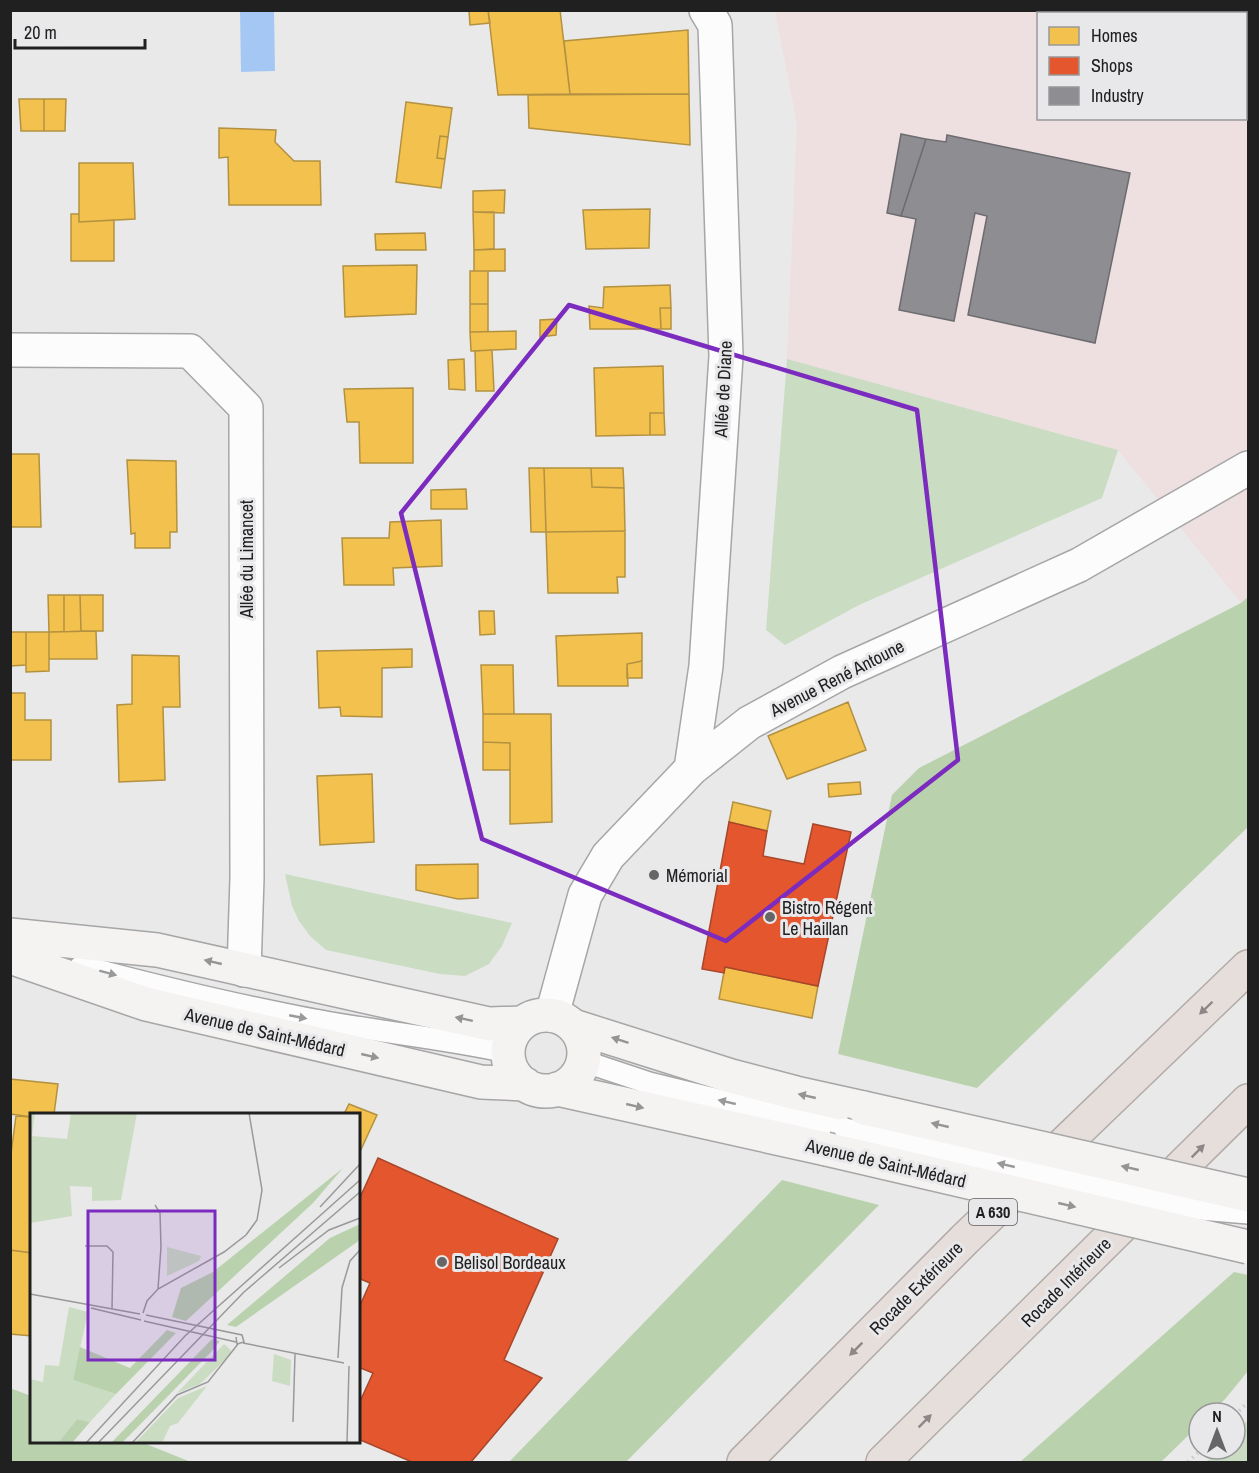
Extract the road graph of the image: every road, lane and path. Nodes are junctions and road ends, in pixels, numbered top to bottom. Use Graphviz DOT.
graph roads {
  1 [pos="706,10"];
  2 [pos="10,350"];
  3 [pos="1248,468"];
  4 [pos="691,769"];
  5 [pos="10,935"];
  6 [pos="10,948"];
  7 [pos="10,957"];
  8 [pos="1248,968"];
  9 [pos="244,970"];
  10 [pos="549,1021"];
  11 [pos="507,1052"];
  12 [pos="583,1061"];
  13 [pos="525,1084"];
  14 [pos="557,1089"];
  15 [pos="1248,1101"];
  16 [pos="845,1129"];
  17 [pos="1248,1195"];
  18 [pos="1248,1213"];
  19 [pos="1248,1247"];
  20 [pos="744,1462"];
  21 [pos="883,1462"];
  1 -- 4 [label="street, Allée de Diane"];
  2 -- 9 [label="street, Allée du Limancet"];
  3 -- 4 [label="street, Avenue René Antoune"];
  4 -- 10 [label="street, Avenue René Antoune"];
  9 -- 5 [label="main road, Avenue de Saint-Médard, one-way"];
  6 -- 11 [label="lane, Avenue de Saint-Médard, one-way"];
  7 -- 13 [label="main road, Avenue de Saint-Médard, one-way"];
  8 -- 20 [label="highway, Rocade Extérieure / A 630, one-way"];
  10 -- 9 [label="main road, Avenue de Saint-Médard, one-way"];
  10 -- 11 [label="main road"];
  10 -- 12 [label="main road"];
  16 -- 10 [label="main road, Avenue de Saint-Médard, one-way"];
  11 -- 13 [label="main road"];
  12 -- 14 [label="main road"];
  16 -- 12 [label="lane, Avenue de Saint-Médard, one-way"];
  13 -- 14 [label="main road"];
  14 -- 16 [label="main road, Avenue de Saint-Médard, one-way"];
  21 -- 15 [label="highway, Rocade Intérieure, one-way"];
  17 -- 16 [label="main road, Avenue de Saint-Médard, one-way, bridge"];
  18 -- 16 [label="lane, Avenue de Saint-Médard, one-way, bridge"];
  16 -- 19 [label="main road, Avenue de Saint-Médard, one-way, bridge"];
}
